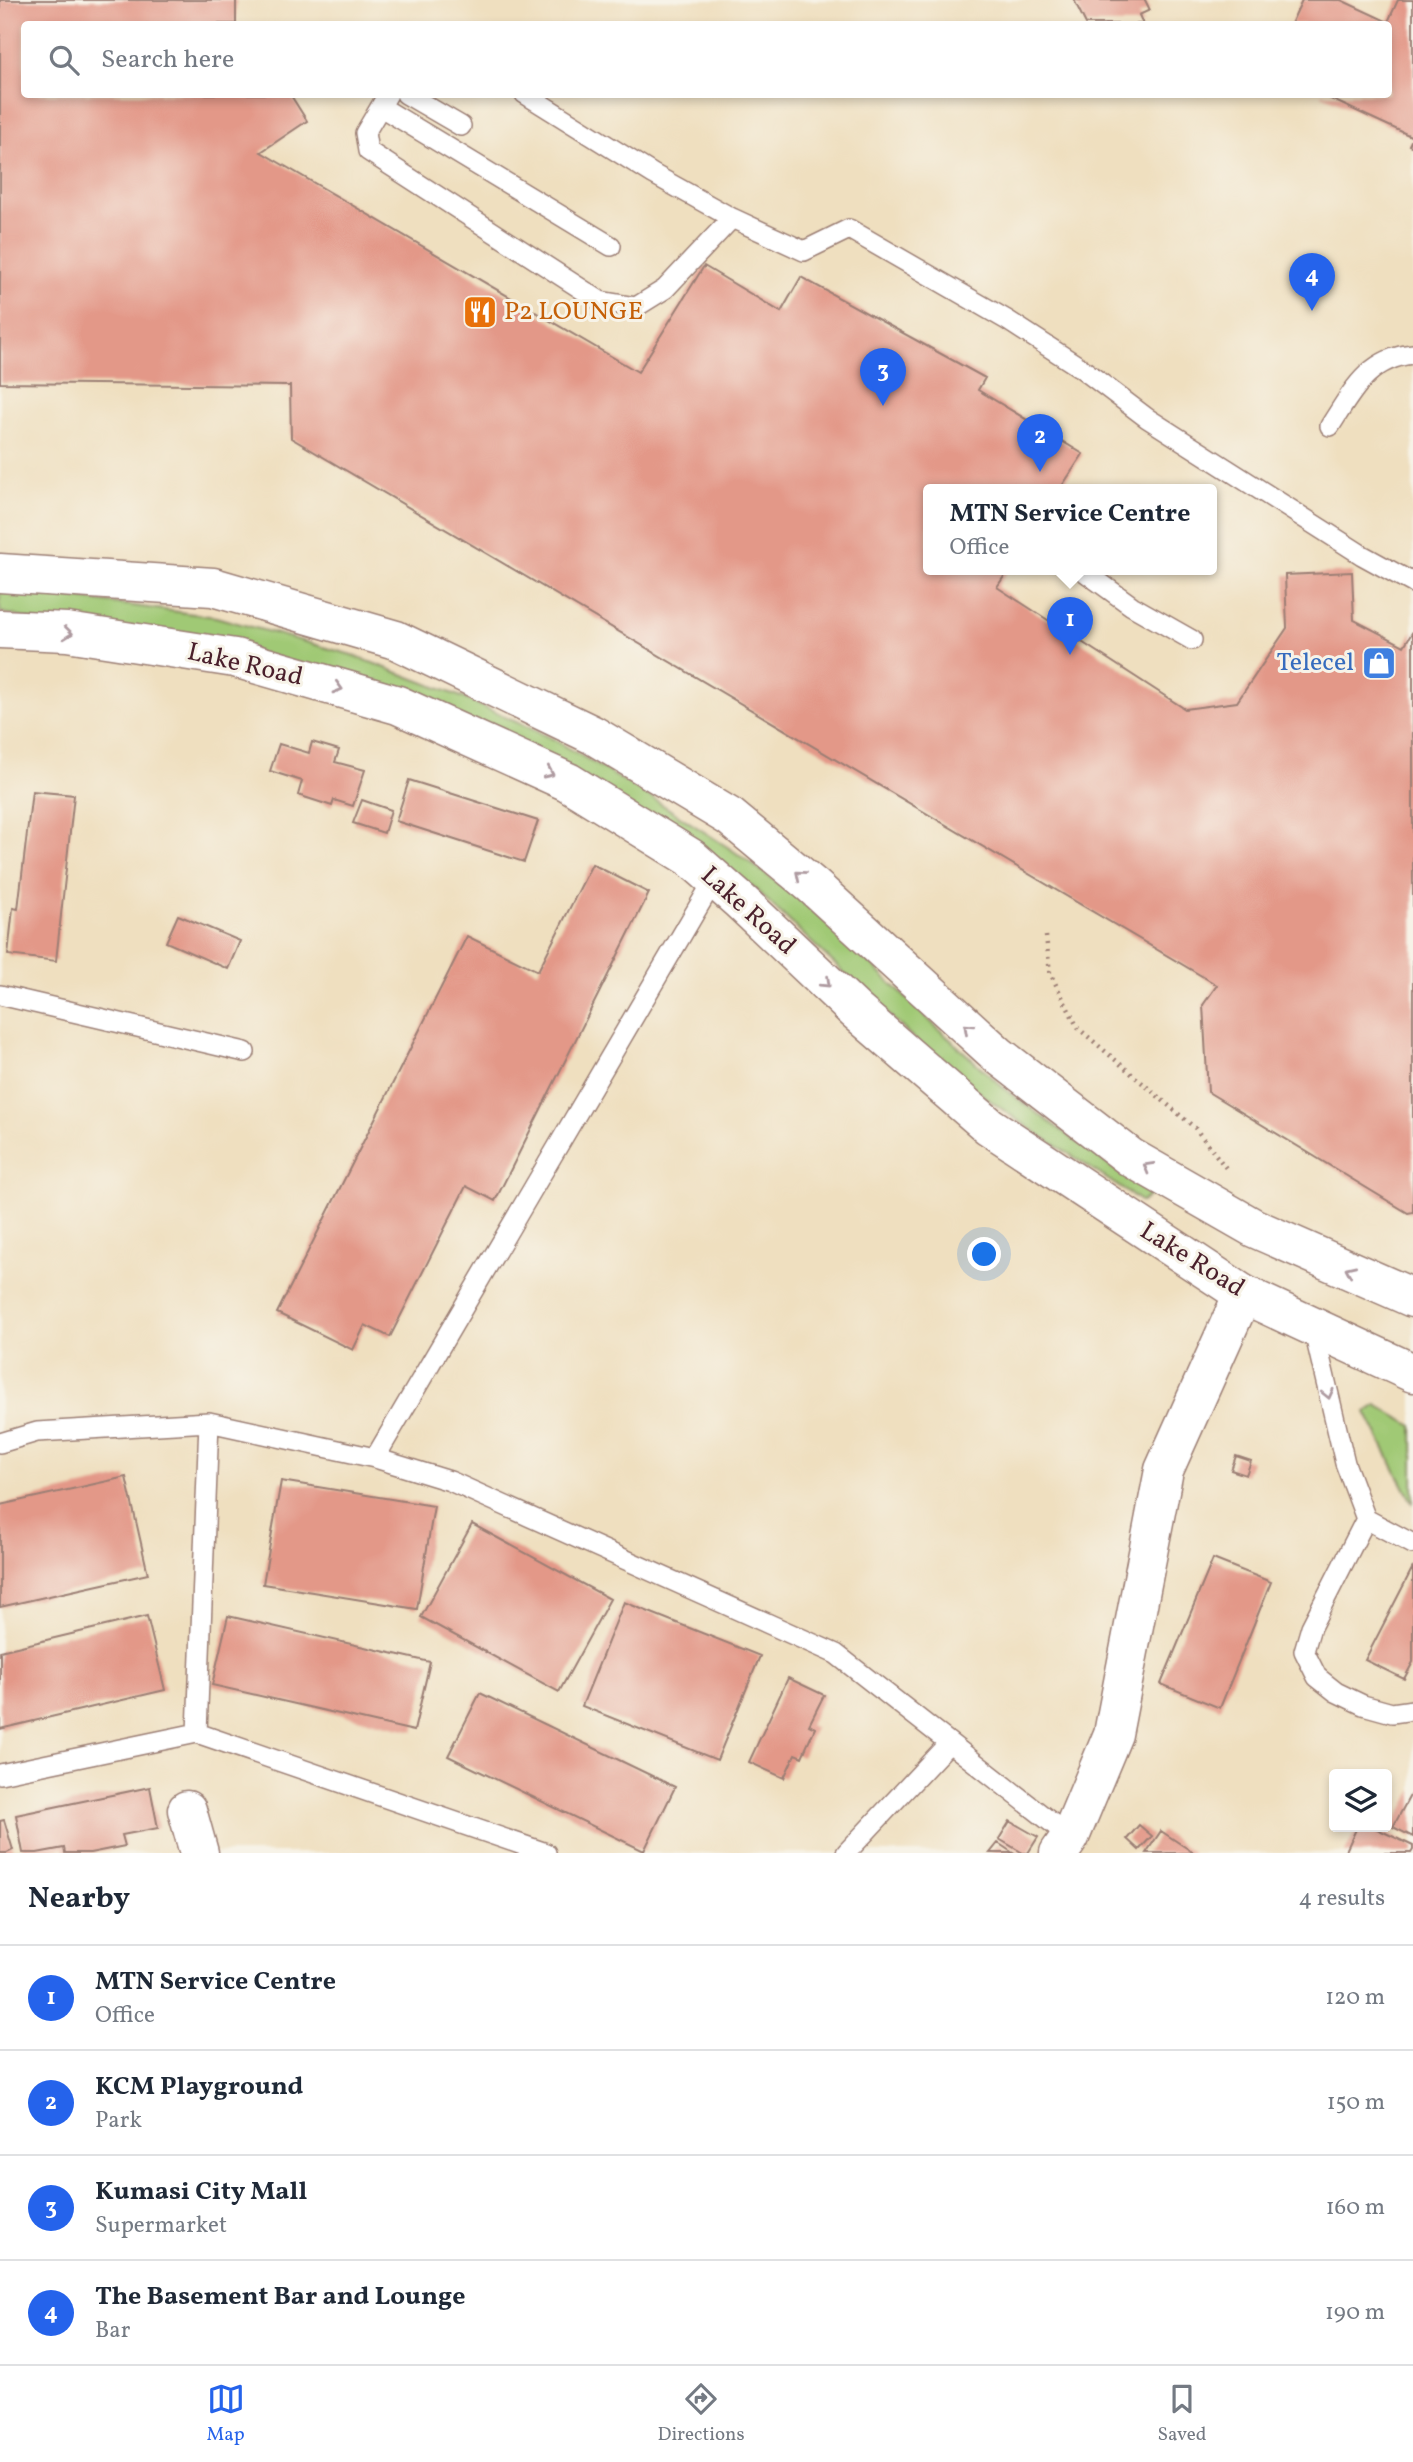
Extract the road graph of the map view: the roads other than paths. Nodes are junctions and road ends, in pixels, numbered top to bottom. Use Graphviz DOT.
graph roads {
  1 [pos="414,98"];
  2 [pos="531,98"];
  3 [pos="385,101"];
  4 [pos="461,126"];
  5 [pos="732,218"];
  6 [pos="611,246"];
  7 [pos="1413,354"];
  8 [pos="1330,426"];
  9 [pos="0,573"];
  10 [pos="1089,575"];
  11 [pos="1413,583"];
  12 [pos="0,629"];
  13 [pos="1192,640"];
  14 [pos="714,880"];
  15 [pos="0,995"];
  16 [pos="245,1052"];
  17 [pos="1243,1294"];
  18 [pos="1413,1298"];
  19 [pos="1313,1327"];
  20 [pos="1413,1373"];
  21 [pos="209,1422"];
  22 [pos="0,1443"];
  23 [pos="375,1458"];
  24 [pos="1366,1519"];
  25 [pos="1413,1544"];
  26 [pos="1413,1710"];
  27 [pos="197,1733"];
  28 [pos="949,1743"];
  29 [pos="0,1774"];
  30 [pos="187,1810"];
  31 [pos="1064,1845"];
  32 [pos="199,1853"];
  33 [pos="546,1853"];
  34 [pos="846,1853"];
  1 -- 4 [label="lane"];
  2 -- 5 [label="lane"];
  3 -- 5 [label="lane"];
  3 -- 6 [label="lane"];
  5 -- 11 [label="lane"];
  7 -- 8 [label="lane"];
  18 -- 9 [label="main road, one-way"];
  10 -- 13 [label="lane"];
  12 -- 14 [label="main road, Lake Road, one-way"];
  14 -- 17 [label="main road, Lake Road, one-way"];
  14 -- 23 [label="lane"];
  15 -- 16 [label="lane"];
  17 -- 19 [label="main road, Lake Road"];
  17 -- 31 [label="main road"];
  19 -- 20 [label="main road, Lake Road"];
  19 -- 24 [label="lane, one-way"];
  21 -- 22 [label="lane"];
  21 -- 23 [label="lane"];
  21 -- 27 [label="lane"];
  23 -- 28 [label="lane"];
  24 -- 25 [label="lane"];
  24 -- 26 [label="lane"];
  27 -- 29 [label="lane"];
  27 -- 33 [label="lane"];
  28 -- 31 [label="lane"];
  28 -- 34 [label="lane"];
  30 -- 32 [label="main road"];
}
